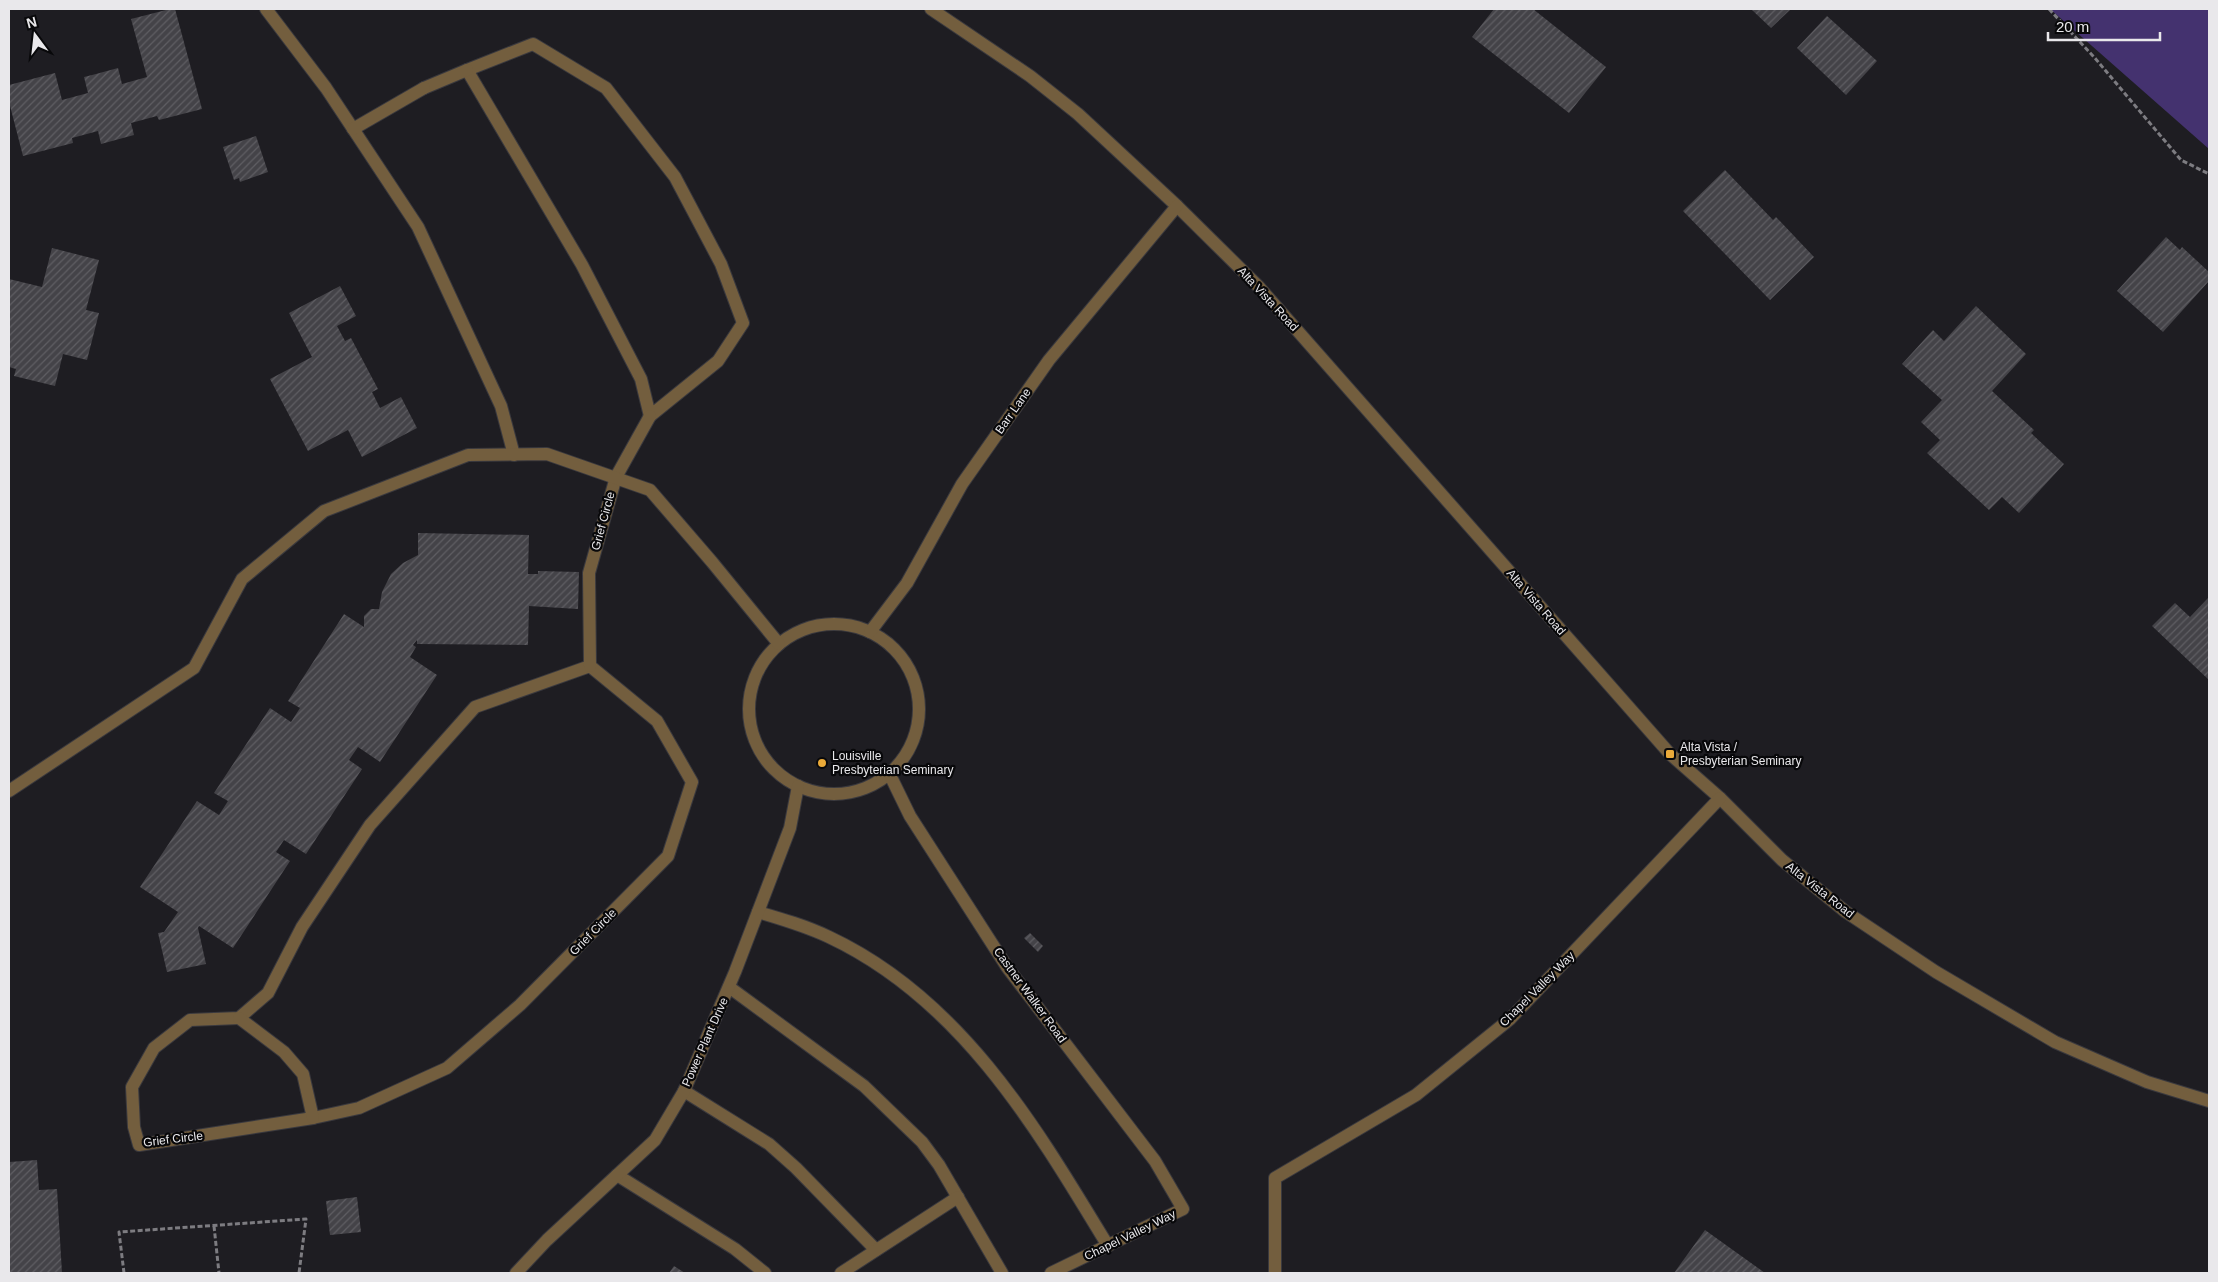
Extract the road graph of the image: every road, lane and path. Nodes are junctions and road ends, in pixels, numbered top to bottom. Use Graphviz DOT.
graph roads {
  1 [pos="266,9"];
  2 [pos="931,9"];
  3 [pos="2049,9"];
  4 [pos="468,70"];
  5 [pos="353,128"];
  6 [pos="2209,174"];
  7 [pos="1177,206"];
  8 [pos="650,416"];
  9 [pos="514,455"];
  10 [pos="616,477"];
  11 [pos="870,632"];
  12 [pos="779,644"];
  13 [pos="590,666"];
  14 [pos="889,773"];
  15 [pos="798,786"];
  16 [pos="9,791"];
  17 [pos="1720,798"];
  18 [pos="758,912"];
  19 [pos="729,987"];
  20 [pos="239,1018"];
  21 [pos="684,1091"];
  22 [pos="2209,1101"];
  23 [pos="313,1118"];
  24 [pos="617,1175"];
  25 [pos="958,1198"];
  26 [pos="1183,1209"];
  27 [pos="214,1226"];
  28 [pos="1108,1246"];
  29 [pos="876,1250"];
  30 [pos="124,1273"];
  31 [pos="219,1273"];
  32 [pos="299,1273"];
  33 [pos="516,1273"];
  34 [pos="765,1273"];
  35 [pos="841,1273"];
  36 [pos="1002,1273"];
  37 [pos="1051,1273"];
  38 [pos="1274,1273"];
  1 -- 5 [label="street"];
  2 -- 7 [label="street, Alta Vista Road"];
  3 -- 6 [label="path"];
  4 -- 5 [label="street"];
  4 -- 8 [label="street"];
  4 -- 8 [label="street"];
  5 -- 9 [label="street"];
  7 -- 11 [label="street, Barr Lane"];
  7 -- 17 [label="street, Alta Vista Road"];
  8 -- 10 [label="street, Grief Circle"];
  9 -- 10 [label="street"];
  9 -- 16 [label="street"];
  10 -- 12 [label="street"];
  10 -- 13 [label="street, Grief Circle"];
  11 -- 12 [label="street"];
  11 -- 14 [label="street"];
  12 -- 15 [label="street"];
  13 -- 20 [label="street"];
  13 -- 23 [label="street, Grief Circle"];
  14 -- 15 [label="street"];
  14 -- 26 [label="street, Castner Walker Road"];
  15 -- 18 [label="street, Power Plant Drive"];
  17 -- 22 [label="street, Alta Vista Road"];
  17 -- 38 [label="street, Chapel Valley Way"];
  18 -- 19 [label="street, Power Plant Drive"];
  18 -- 28 [label="street"];
  19 -- 21 [label="street, Power Plant Drive"];
  19 -- 25 [label="street"];
  20 -- 23 [label="street"];
  20 -- 23 [label="street, Grief Circle"];
  21 -- 24 [label="street, Power Plant Drive"];
  21 -- 29 [label="street"];
  24 -- 33 [label="street, Power Plant Drive"];
  24 -- 34 [label="street"];
  25 -- 29 [label="street"];
  25 -- 36 [label="street"];
  26 -- 28 [label="street, Chapel Valley Way"];
  27 -- 30 [label="path"];
  27 -- 31 [label="path"];
  27 -- 32 [label="path"];
  28 -- 37 [label="street, Chapel Valley Way"];
  29 -- 35 [label="street"];
}
